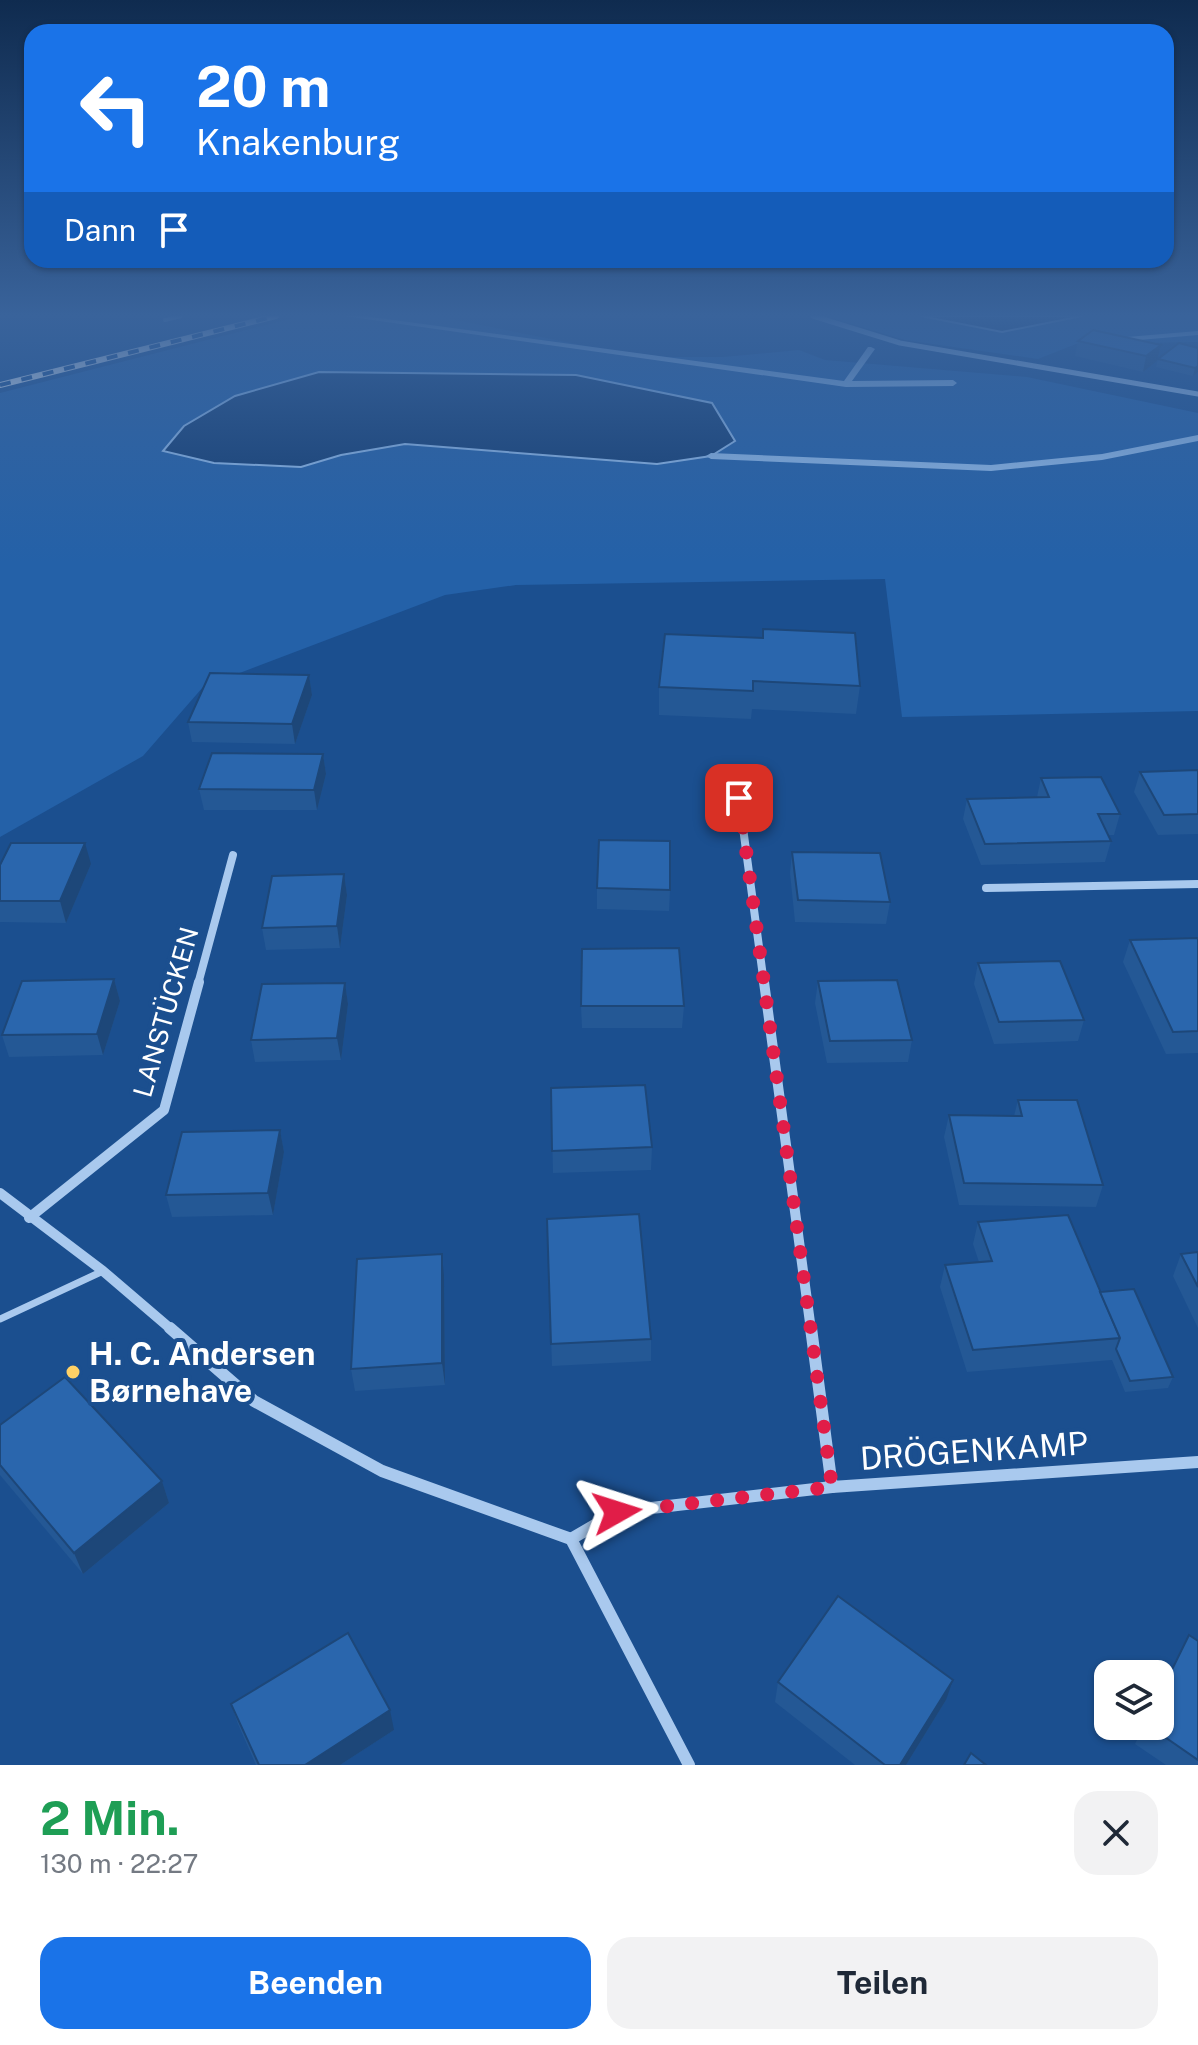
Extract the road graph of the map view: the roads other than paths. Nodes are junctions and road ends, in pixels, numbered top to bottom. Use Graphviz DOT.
graph roads {
  1 [pos="739,798"];
  2 [pos="233,855"];
  3 [pos="1198,884"];
  4 [pos="986,888"];
  5 [pos="0,1193"];
  6 [pos="29,1218"];
  7 [pos="103,1271"];
  8 [pos="0,1319"];
  9 [pos="1198,1462"];
  10 [pos="832,1487"];
  11 [pos="571,1539"];
  12 [pos="689,1765"];
  1 -- 10 [label="street"];
  2 -- 6 [label="street, LANSTÜCKEN"];
  3 -- 4 [label="street"];
  5 -- 6 [label="street"];
  6 -- 7 [label="street"];
  7 -- 8 [label="lane"];
  7 -- 11 [label="street"];
  9 -- 10 [label="street, DRÖGENKAMP"];
  10 -- 11 [label="street, DRÖGENKAMP"];
  11 -- 12 [label="street"];
}
